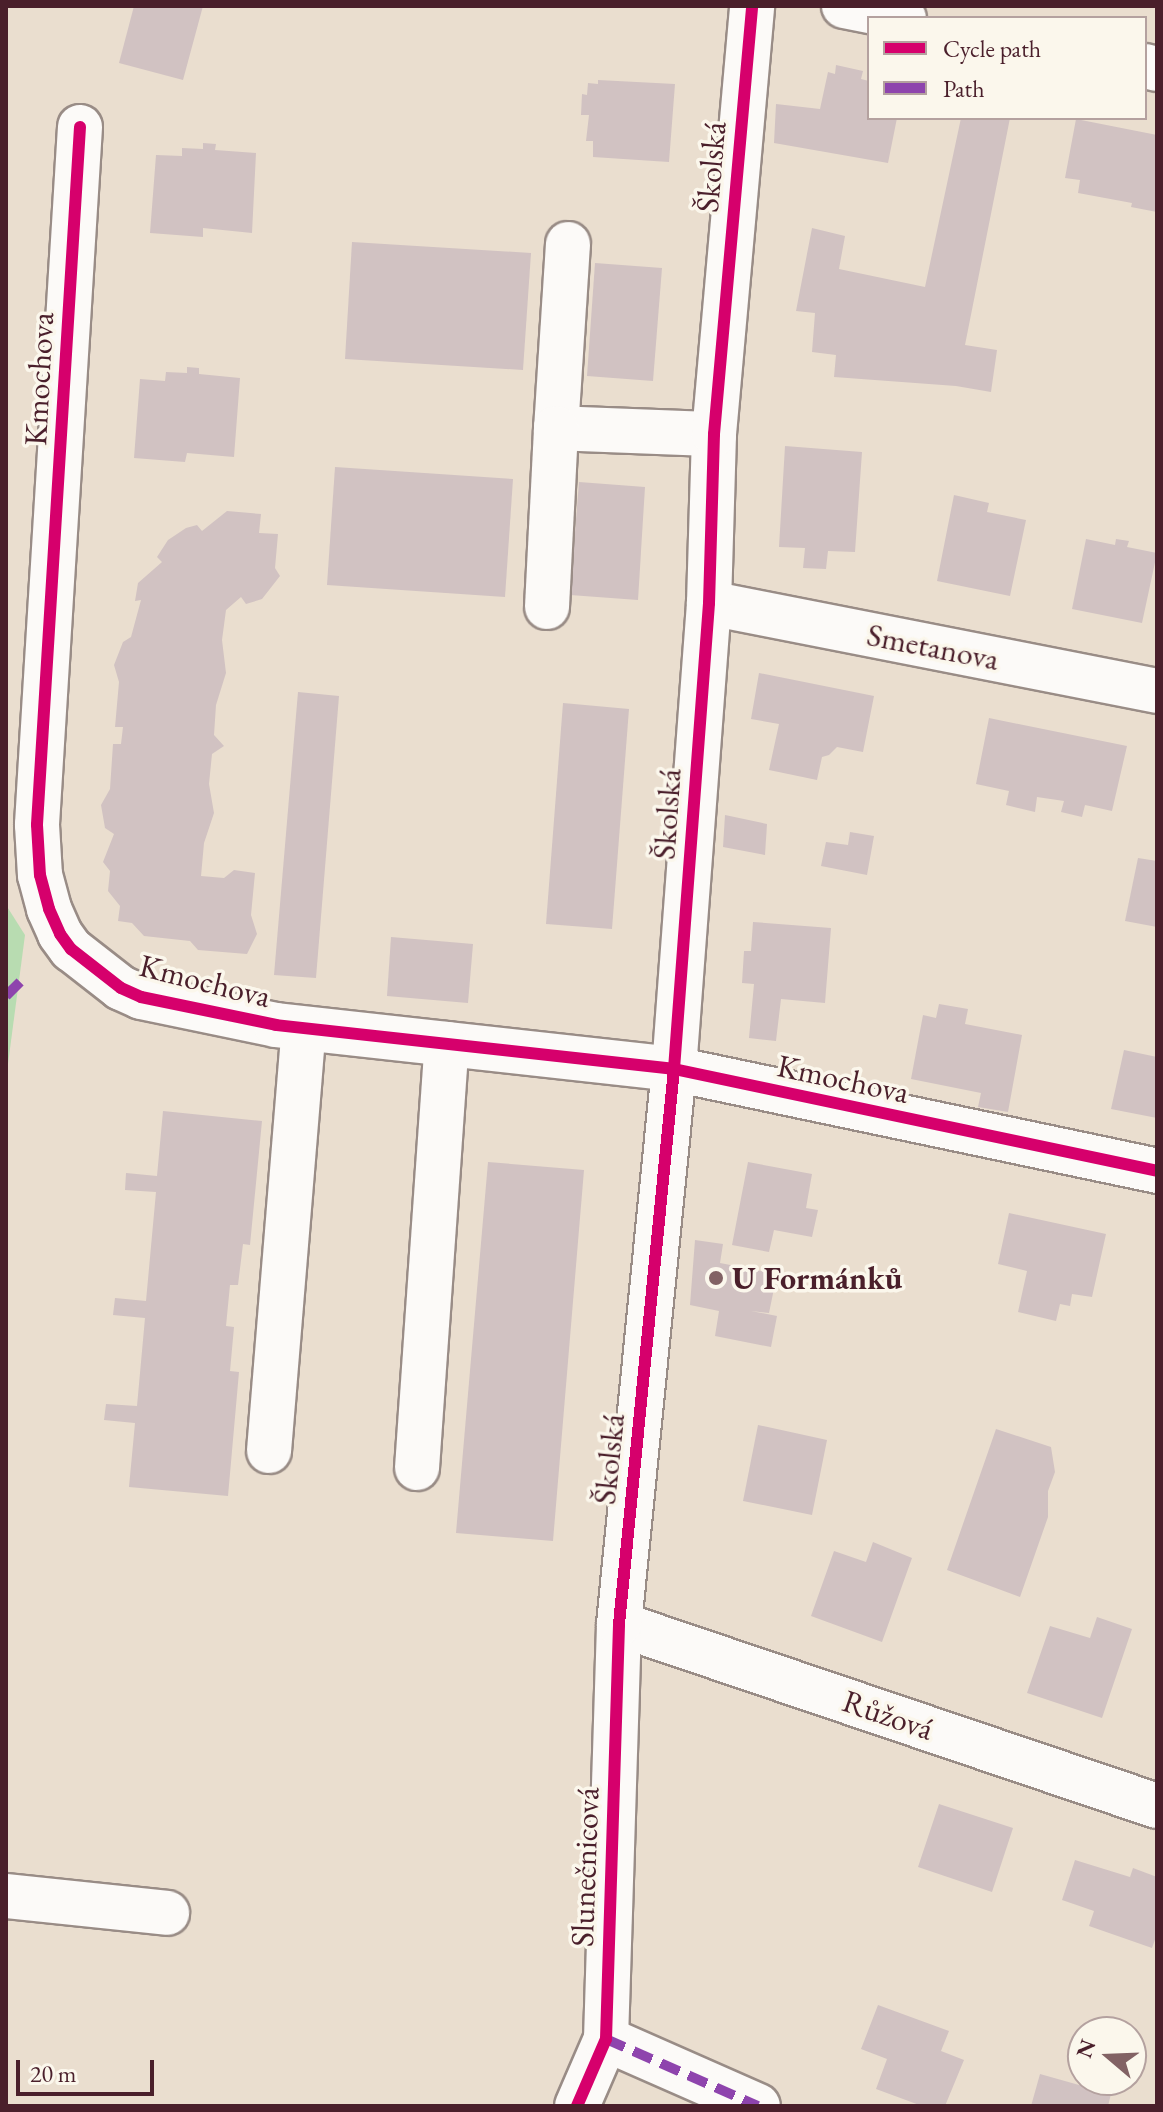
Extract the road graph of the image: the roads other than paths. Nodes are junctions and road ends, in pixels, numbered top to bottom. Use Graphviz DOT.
graph roads {
  1 [pos="752,6"];
  2 [pos="844,6"];
  3 [pos="894,16"];
  4 [pos="80,127"];
  5 [pos="568,244"];
  6 [pos="556,428"];
  7 [pos="714,434"];
  8 [pos="709,603"];
  9 [pos="547,607"];
  10 [pos="1157,691"];
  11 [pos="304,1029"];
  12 [pos="447,1044"];
  13 [pos="674,1069"];
  14 [pos="1157,1171"];
  15 [pos="269,1451"];
  16 [pos="417,1468"];
  17 [pos="619,1624"];
  18 [pos="1157,1806"];
  19 [pos="6,1896"];
  20 [pos="167,1913"];
  21 [pos="606,2039"];
  22 [pos="577,2106"];
  23 [pos="758,2106"];
  1 -- 7 [label="street, Školská"];
  2 -- 3 [label="street"];
  4 -- 11 [label="street, Kmochova"];
  5 -- 6 [label="street"];
  6 -- 7 [label="street"];
  6 -- 9 [label="street"];
  7 -- 8 [label="street, Školská"];
  8 -- 10 [label="street, Smetanova"];
  8 -- 13 [label="street, Školská"];
  11 -- 12 [label="street, Kmochova"];
  11 -- 15 [label="street"];
  12 -- 13 [label="street, Kmochova"];
  12 -- 16 [label="street"];
  13 -- 14 [label="street, Kmochova"];
  13 -- 17 [label="street, Školská"];
  17 -- 18 [label="street, Růžová"];
  17 -- 21 [label="street, Slunečnicová"];
  19 -- 20 [label="street"];
  21 -- 22 [label="street, Slunečnicová"];
  21 -- 23 [label="street"];
}
